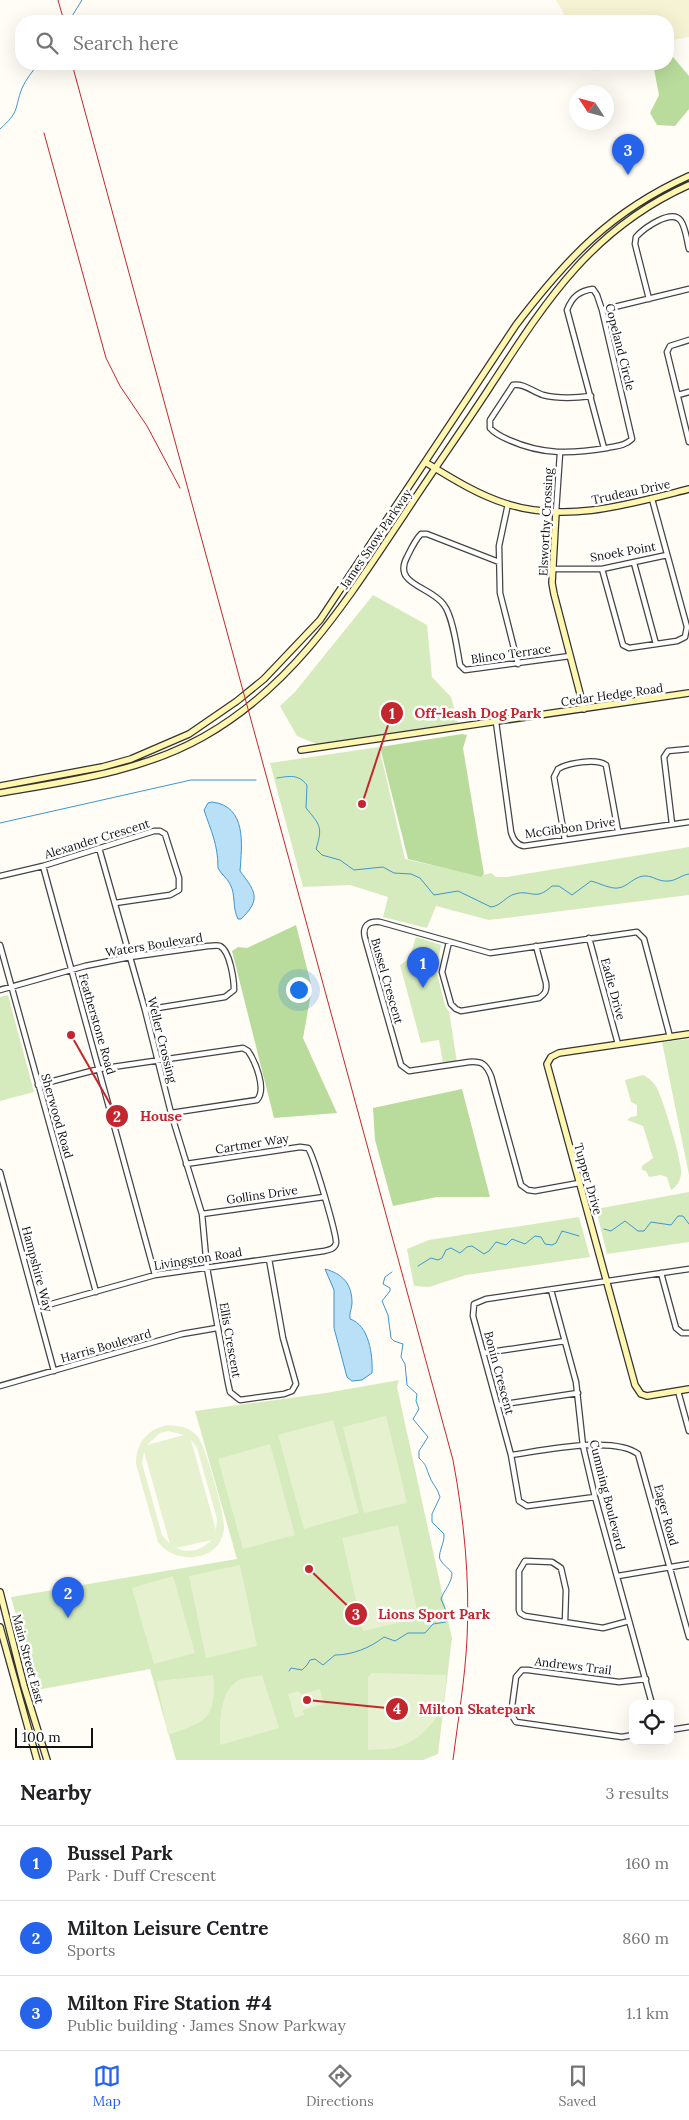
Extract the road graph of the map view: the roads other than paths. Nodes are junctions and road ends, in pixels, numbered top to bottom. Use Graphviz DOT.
graph roads {
  1 [pos="689,176"];
  2 [pos="689,185"];
  3 [pos="689,249"];
  4 [pos="689,289"];
  5 [pos="649,299"];
  6 [pos="602,310"];
  7 [pos="689,340"];
  8 [pos="689,392"];
  9 [pos="678,395"];
  10 [pos="591,396"];
  11 [pos="689,442"];
  12 [pos="604,448"];
  13 [pos="560,453"];
  14 [pos="426,462"];
  15 [pos="436,468"];
  16 [pos="689,489"];
  17 [pos="652,499"];
  18 [pos="508,504"];
  19 [pos="556,512"];
  20 [pos="667,555"];
  21 [pos="498,562"];
  22 [pos="634,563"];
  23 [pos="553,569"];
  24 [pos="602,569"];
  25 [pos="656,644"];
  26 [pos="570,656"];
  27 [pos="518,664"];
  28 [pos="689,693"];
  29 [pos="584,709"];
  30 [pos="496,722"];
  31 [pos="689,749"];
  32 [pos="300,750"];
  33 [pos="0,786"];
  34 [pos="0,793"];
  35 [pos="689,822"];
  36 [pos="672,824"];
  37 [pos="618,831"];
  38 [pos="565,840"];
  39 [pos="99,848"];
  40 [pos="43,866"];
  41 [pos="0,876"];
  42 [pos="115,903"];
  43 [pos="589,938"];
  44 [pos="448,942"];
  45 [pos="0,945"];
  46 [pos="536,946"];
  47 [pos="130,957"];
  48 [pos="71,970"];
  49 [pos="12,987"];
  50 [pos="0,990"];
  51 [pos="145,1010"];
  52 [pos="689,1034"];
  53 [pos="670,1037"];
  54 [pos="618,1044"];
  55 [pos="157,1060"];
  56 [pos="99,1069"];
  57 [pos="38,1085"];
  58 [pos="171,1113"];
  59 [pos="186,1164"];
  60 [pos="0,1172"];
  61 [pos="579,1183"];
  62 [pos="324,1196"];
  63 [pos="202,1214"];
  64 [pos="335,1246"];
  65 [pos="269,1259"];
  66 [pos="207,1268"];
  67 [pos="689,1269"];
  68 [pos="661,1273"];
  69 [pos="156,1275"];
  70 [pos="606,1281"];
  71 [pos="551,1290"];
  72 [pos="96,1292"];
  73 [pos="37,1308"];
  74 [pos="217,1328"];
  75 [pos="689,1334"];
  76 [pos="565,1341"];
  77 [pos="484,1353"];
  78 [pos="54,1371"];
  79 [pos="0,1386"];
  80 [pos="689,1389"];
  81 [pos="678,1391"];
  82 [pos="578,1393"];
  83 [pos="498,1405"];
  84 [pos="689,1431"];
  85 [pos="583,1446"];
  86 [pos="512,1456"];
  87 [pos="595,1497"];
  88 [pos="689,1564"];
  89 [pos="670,1568"];
  90 [pos="618,1576"];
  91 [pos="0,1592"];
  92 [pos="629,1621"];
  93 [pos="565,1622"];
  94 [pos="8,1623"];
  95 [pos="0,1626"];
  96 [pos="689,1637"];
  97 [pos="646,1679"];
  98 [pos="651,1700"];
  99 [pos="689,1727"];
  100 [pos="674,1729"];
  101 [pos="629,1736"];
  102 [pos="37,1760"];
  103 [pos="47,1760"];
  1 -- 14 [label="main road, James Snow Parkway"];
  2 -- 15 [label="main road, James Snow Parkway"];
  3 -- 5 [label="street"];
  4 -- 5 [label="street"];
  5 -- 6 [label="street"];
  6 -- 10 [label="street, Copeland Circle"];
  6 -- 12 [label="street, Copeland Circle"];
  7 -- 9 [label="street"];
  8 -- 9 [label="street"];
  9 -- 11 [label="street"];
  10 -- 12 [label="street, Copeland Circle"];
  10 -- 13 [label="street, Copeland Circle"];
  12 -- 13 [label="street, Copeland Circle"];
  13 -- 19 [label="street, Elsworthy Crossing"];
  14 -- 15 [label="main road, Trudeau Drive"];
  14 -- 33 [label="main road, James Snow Parkway"];
  15 -- 18 [label="main road, Trudeau Drive"];
  15 -- 34 [label="main road, James Snow Parkway"];
  16 -- 17 [label="main road, Trudeau Drive"];
  17 -- 19 [label="main road, Trudeau Drive"];
  17 -- 20 [label="street"];
  18 -- 19 [label="main road, Trudeau Drive"];
  18 -- 21 [label="street"];
  19 -- 23 [label="main road, Elsworthy Crossing"];
  20 -- 22 [label="street, Snoek Point"];
  20 -- 25 [label="street"];
  21 -- 27 [label="street"];
  21 -- 27 [label="street, Blinco Terrace"];
  22 -- 24 [label="street, Snoek Point"];
  22 -- 25 [label="street"];
  23 -- 24 [label="street, Snoek Point"];
  23 -- 26 [label="main road, Elsworthy Crossing"];
  24 -- 25 [label="street"];
  26 -- 27 [label="street, Blinco Terrace"];
  26 -- 29 [label="main road, Elsworthy Crossing"];
  28 -- 29 [label="main road, Cedar Hedge Road"];
  29 -- 30 [label="main road, Cedar Hedge Road"];
  30 -- 32 [label="main road, Cedar Hedge Road"];
  30 -- 38 [label="street, McGibbon Drive"];
  31 -- 36 [label="street"];
  35 -- 36 [label="street, McGibbon Drive"];
  36 -- 37 [label="street, McGibbon Drive"];
  37 -- 38 [label="street, McGibbon Drive"];
  37 -- 38 [label="street"];
  39 -- 40 [label="street, Alexander Crescent"];
  39 -- 42 [label="street, Weller Crossing"];
  39 -- 42 [label="street, Alexander Crescent"];
  40 -- 41 [label="street, Alexander Crescent"];
  40 -- 48 [label="street, Featherstone Road"];
  42 -- 47 [label="street, Weller Crossing"];
  43 -- 46 [label="street, Bussel Crescent"];
  43 -- 53 [label="street, Bussel Crescent"];
  43 -- 54 [label="street, Eadie Drive"];
  44 -- 46 [label="street, Bussel Crescent"];
  44 -- 46 [label="street"];
  44 -- 61 [label="street, Bussel Crescent"];
  45 -- 49 [label="street, Sherwood Road"];
  47 -- 48 [label="street, Waters Boulevard"];
  47 -- 51 [label="street, Weller Crossing"];
  47 -- 51 [label="street, Waters Boulevard"];
  48 -- 49 [label="street, Waters Boulevard"];
  48 -- 56 [label="street, Featherstone Road"];
  49 -- 50 [label="street, Waters Boulevard"];
  49 -- 57 [label="street, Sherwood Road"];
  51 -- 55 [label="street, Weller Crossing"];
  52 -- 53 [label="main road, Tupper Drive"];
  53 -- 54 [label="main road, Tupper Drive"];
  54 -- 61 [label="main road, Tupper Drive"];
  55 -- 56 [label="street"];
  55 -- 58 [label="street, Weller Crossing"];
  55 -- 58 [label="street"];
  56 -- 57 [label="street"];
  56 -- 69 [label="street, Featherstone Road"];
  57 -- 72 [label="street, Sherwood Road"];
  58 -- 59 [label="street, Weller Crossing"];
  59 -- 62 [label="street, Cartmer Way"];
  59 -- 63 [label="street, Weller Crossing"];
  60 -- 73 [label="street, Hampshire Way"];
  61 -- 70 [label="main road, Tupper Drive"];
  62 -- 63 [label="street, Gollins Drive"];
  62 -- 64 [label="street, Cartmer Way"];
  63 -- 66 [label="street, Weller Crossing"];
  64 -- 65 [label="street, Livingston Road"];
  65 -- 66 [label="street, Livingston Road"];
  65 -- 74 [label="street, Ellis Crescent"];
  66 -- 69 [label="street, Livingston Road"];
  66 -- 74 [label="street, Ellis Crescent"];
  67 -- 68 [label="street, Bonin Crescent"];
  68 -- 70 [label="street, Bonin Crescent"];
  68 -- 75 [label="street"];
  69 -- 72 [label="street, Livingston Road"];
  70 -- 71 [label="street, Bonin Crescent"];
  70 -- 81 [label="main road, Tupper Drive"];
  71 -- 76 [label="street, Cumming Boulevard"];
  71 -- 77 [label="street, Bonin Crescent"];
  72 -- 73 [label="street, Livingston Road"];
  73 -- 78 [label="street, Hampshire Way"];
  74 -- 78 [label="street, Harris Boulevard"];
  76 -- 77 [label="street"];
  76 -- 82 [label="street, Cumming Boulevard"];
  77 -- 83 [label="street, Bonin Crescent"];
  78 -- 79 [label="street, Harris Boulevard"];
  80 -- 81 [label="main road, Tupper Drive"];
  81 -- 84 [label="street"];
  82 -- 83 [label="street"];
  82 -- 85 [label="street, Cumming Boulevard"];
  83 -- 86 [label="street, Bonin Crescent"];
  85 -- 86 [label="street"];
  85 -- 87 [label="street, Cumming Boulevard"];
  85 -- 89 [label="street, Eager Road"];
  86 -- 87 [label="street, Bonin Crescent"];
  87 -- 90 [label="street, Cumming Boulevard"];
  88 -- 89 [label="street"];
  89 -- 90 [label="street"];
  89 -- 96 [label="street, Eager Road"];
  90 -- 92 [label="street, Cumming Boulevard"];
  91 -- 94 [label="main road, Main Street East"];
  92 -- 93 [label="street"];
  92 -- 97 [label="street, Cumming Boulevard"];
  93 -- 93 [label="street"];
  94 -- 95 [label="street"];
  94 -- 103 [label="main road, Main Street East"];
  95 -- 102 [label="main road, Main Street East"];
  97 -- 98 [label="street, Cumming Boulevard"];
  97 -- 101 [label="street, Andrews Trail"];
  99 -- 100 [label="street"];
}
